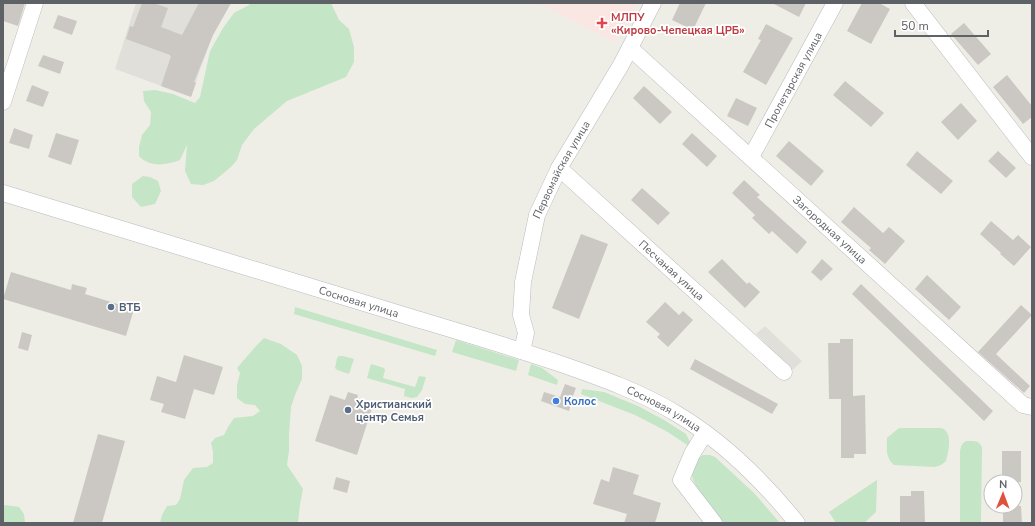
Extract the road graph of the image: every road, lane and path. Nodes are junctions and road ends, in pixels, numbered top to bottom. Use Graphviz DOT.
graph roads {
  1 [pos="35,3"];
  2 [pos="653,3"];
  3 [pos="835,3"];
  4 [pos="913,3"];
  5 [pos="630,48"];
  6 [pos="3,102"];
  7 [pos="751,157"];
  8 [pos="1032,157"];
  9 [pos="559,168"];
  10 [pos="3,193"];
  11 [pos="522,351"];
  12 [pos="784,372"];
  13 [pos="1032,407"];
  14 [pos="705,433"];
  15 [pos="714,523"];
  16 [pos="797,523"];
  1 -- 6 [label="street"];
  2 -- 5 [label="street, Первомайская улица"];
  3 -- 7 [label="street, Пролетарская улица"];
  4 -- 8 [label="street"];
  5 -- 7 [label="street, Загородная улица"];
  5 -- 9 [label="street, Первомайская улица"];
  7 -- 13 [label="street, Загородная улица"];
  9 -- 11 [label="street, Первомайская улица"];
  9 -- 12 [label="street, Песчаная улица"];
  10 -- 11 [label="street, Сосновая улица"];
  11 -- 14 [label="street, Сосновая улица"];
  14 -- 15 [label="street, Сосновая улица"];
  14 -- 16 [label="street, Сосновая улица"];
}
